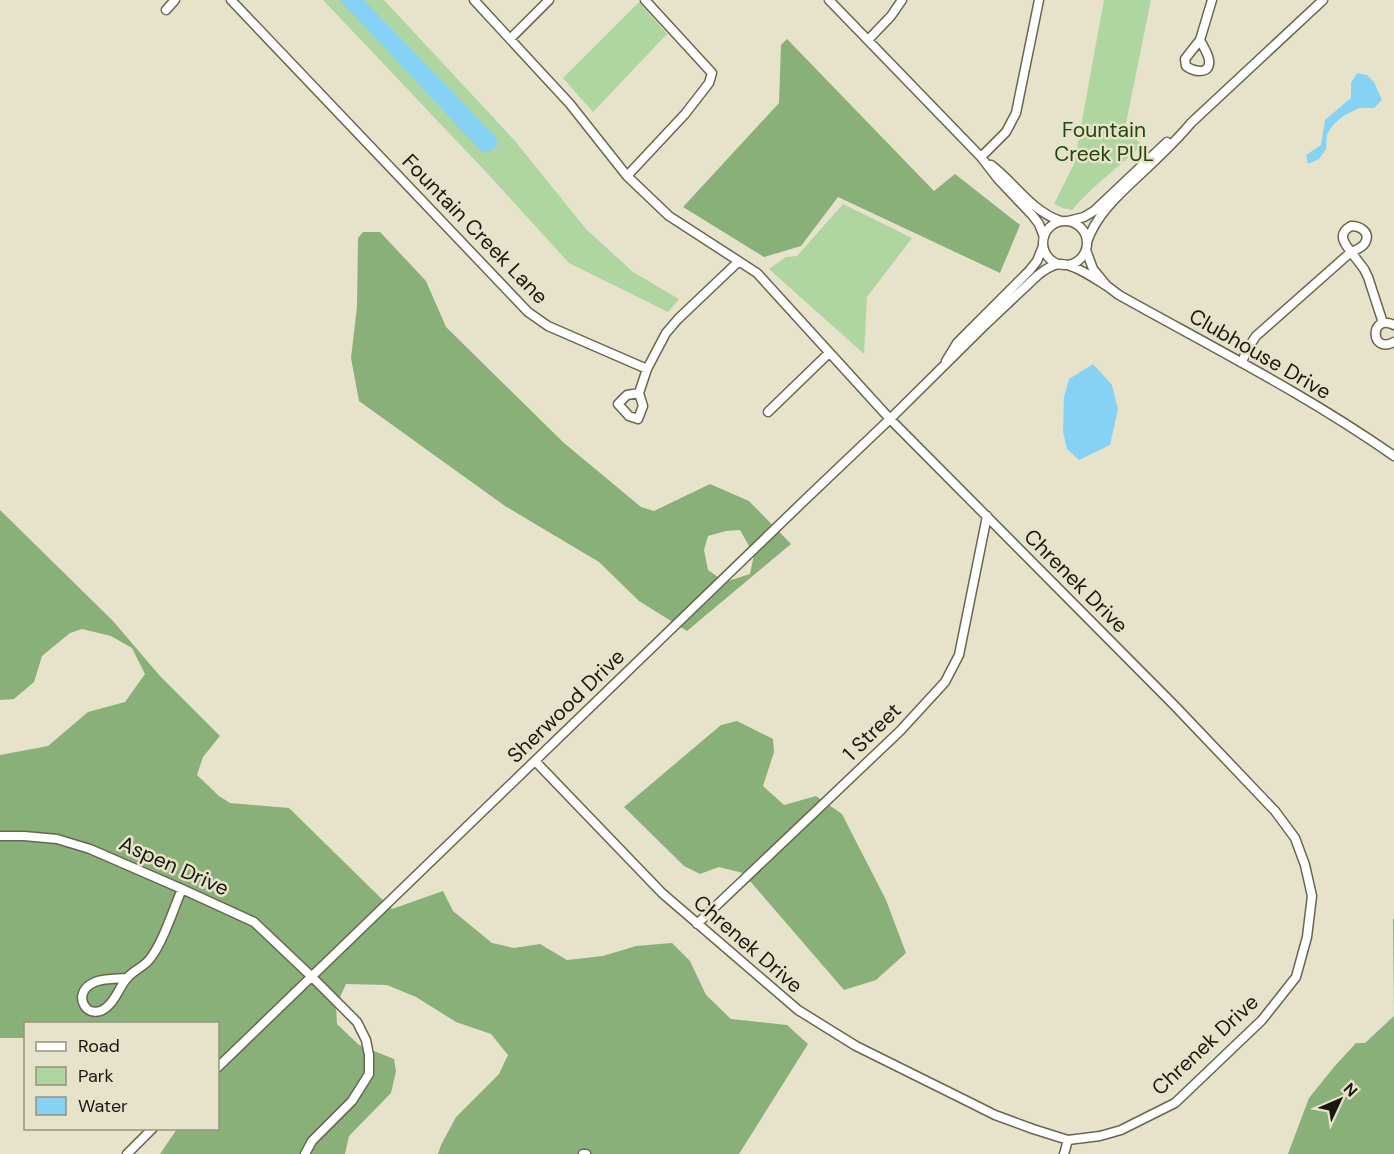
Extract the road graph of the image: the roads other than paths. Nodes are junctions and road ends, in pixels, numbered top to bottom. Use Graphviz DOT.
graph roads {
  1 [pos="175,0"];
  2 [pos="231,0"];
  3 [pos="474,0"];
  4 [pos="549,0"];
  5 [pos="645,0"];
  6 [pos="829,0"];
  7 [pos="902,0"];
  8 [pos="1039,0"];
  9 [pos="1212,0"];
  10 [pos="1323,0"];
  11 [pos="166,10"];
  12 [pos="510,39"];
  13 [pos="868,40"];
  14 [pos="1200,40"];
  15 [pos="1191,123"];
  16 [pos="981,157"];
  17 [pos="627,176"];
  18 [pos="1065,221"];
  19 [pos="1043,242"];
  20 [pos="1086,246"];
  21 [pos="738,262"];
  22 [pos="1060,264"];
  23 [pos="1107,286"];
  24 [pos="1383,323"];
  25 [pos="1394,325"];
  26 [pos="1394,342"];
  27 [pos="829,353"];
  28 [pos="1242,363"];
  29 [pos="647,369"];
  30 [pos="940,371"];
  31 [pos="639,393"];
  32 [pos="768,412"];
  33 [pos="890,419"];
  34 [pos="1394,456"];
  35 [pos="987,516"];
  36 [pos="535,761"];
  37 [pos="0,836"];
  38 [pos="182,889"];
  39 [pos="697,924"];
  40 [pos="311,976"];
  41 [pos="127,978"];
  42 [pos="219,1066"];
  43 [pos="151,1130"];
  44 [pos="1068,1140"];
  45 [pos="127,1154"];
  46 [pos="305,1154"];
  47 [pos="1064,1154"];
  1 -- 11 [label="street"];
  2 -- 29 [label="street, Fountain Creek Lane"];
  3 -- 12 [label="street, Chrenek Drive"];
  4 -- 12 [label="street"];
  5 -- 17 [label="street"];
  6 -- 13 [label="street"];
  7 -- 13 [label="street"];
  8 -- 16 [label="street"];
  9 -- 14 [label="street"];
  10 -- 15 [label="street"];
  12 -- 17 [label="street, Chrenek Drive"];
  13 -- 16 [label="street"];
  15 -- 18 [label="street"];
  15 -- 20 [label="street"];
  16 -- 18 [label="street"];
  16 -- 19 [label="street"];
  17 -- 21 [label="street, Chrenek Drive"];
  18 -- 19 [label="street"];
  18 -- 20 [label="street"];
  19 -- 22 [label="street"];
  19 -- 30 [label="street, Sherwood Drive"];
  20 -- 22 [label="street"];
  20 -- 23 [label="street, Clubhouse Drive"];
  21 -- 27 [label="street, Chrenek Drive"];
  21 -- 29 [label="street"];
  22 -- 23 [label="street, Clubhouse Drive"];
  22 -- 30 [label="street, Sherwood Drive"];
  23 -- 28 [label="street, Clubhouse Drive"];
  24 -- 25 [label="street"];
  24 -- 26 [label="street"];
  24 -- 28 [label="street"];
  27 -- 32 [label="street"];
  27 -- 33 [label="street, Chrenek Drive"];
  28 -- 34 [label="street, Clubhouse Drive"];
  29 -- 31 [label="street"];
  30 -- 33 [label="street, Sherwood Drive"];
  33 -- 35 [label="street, Chrenek Drive"];
  33 -- 36 [label="street, Sherwood Drive"];
  35 -- 39 [label="street, 1 Street"];
  35 -- 44 [label="street, Chrenek Drive"];
  36 -- 39 [label="street, Chrenek Drive"];
  36 -- 40 [label="street, Sherwood Drive"];
  37 -- 38 [label="street, Aspen Drive"];
  38 -- 40 [label="street, Aspen Drive"];
  38 -- 41 [label="street"];
  39 -- 44 [label="street, Chrenek Drive"];
  40 -- 42 [label="street, Sherwood Drive"];
  40 -- 46 [label="street, Aspen Drive"];
  41 -- 41 [label="street"];
  43 -- 45 [label="street"];
  44 -- 47 [label="street"];
}
